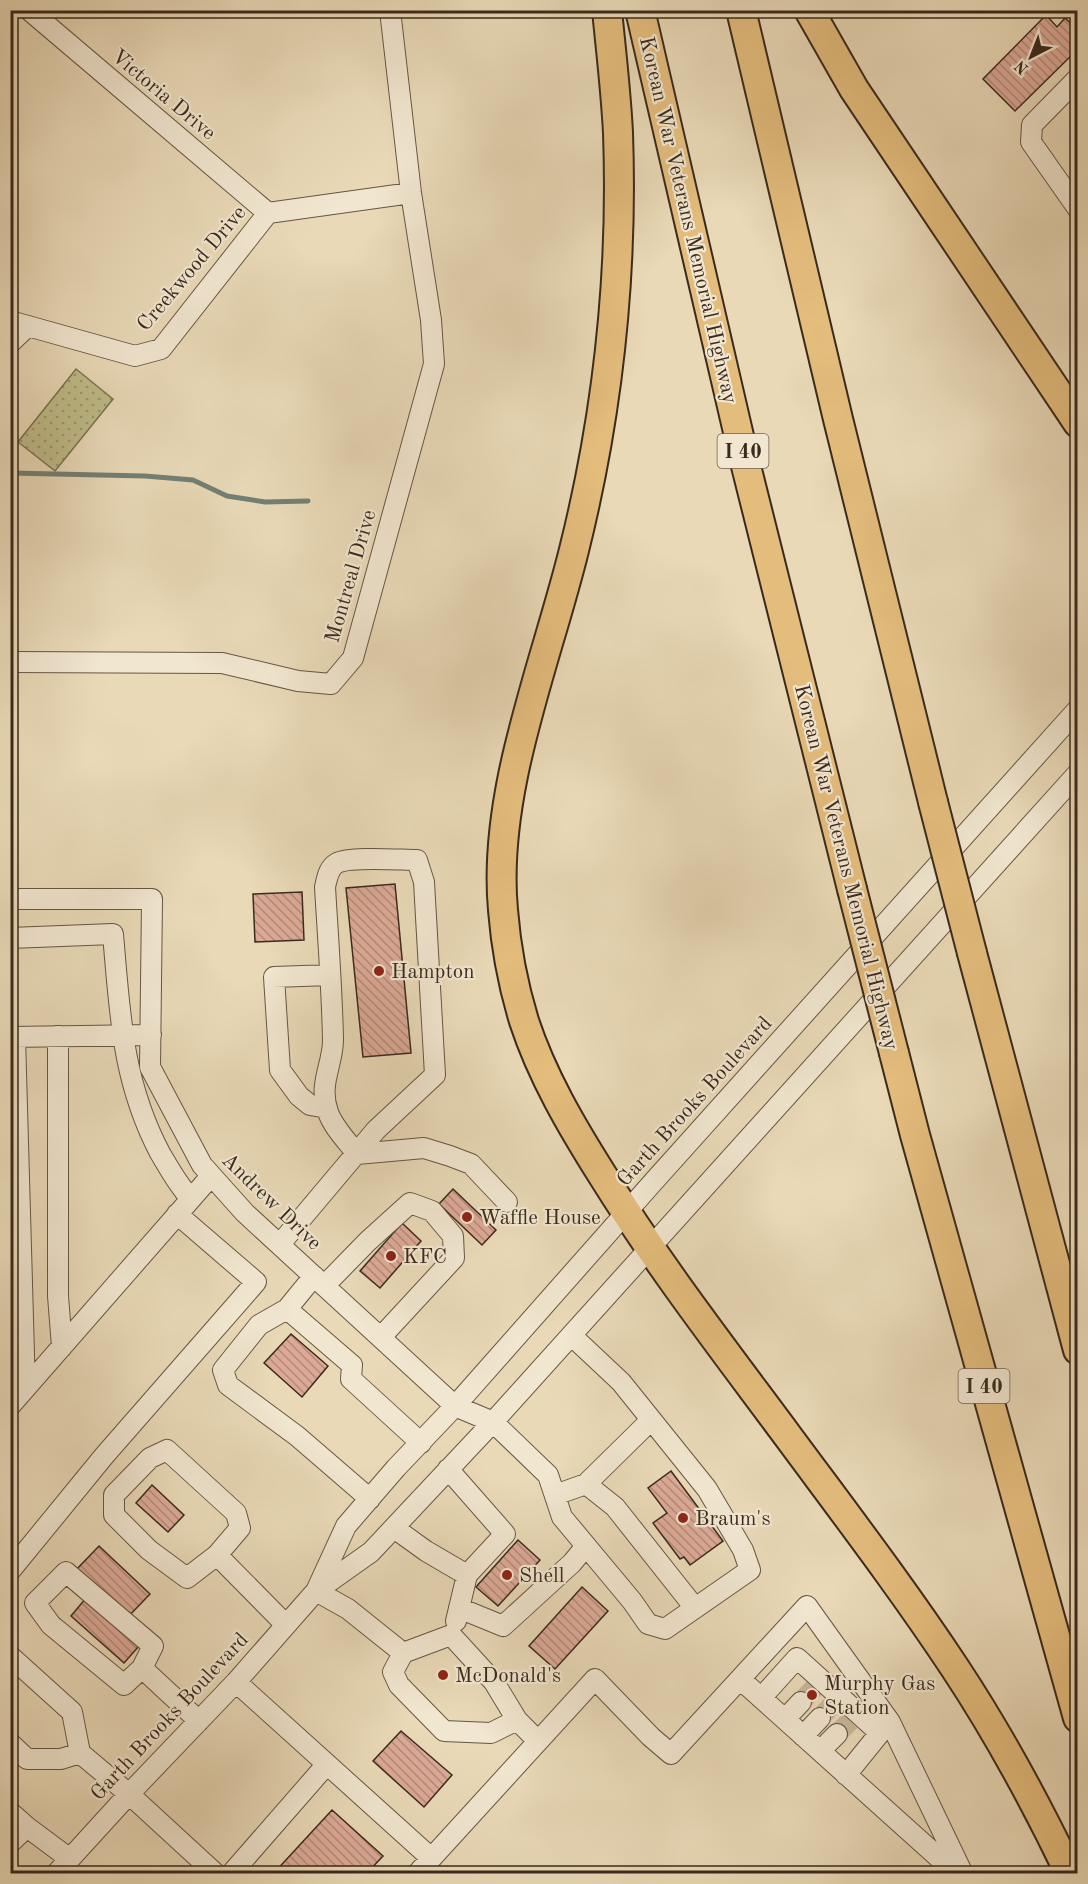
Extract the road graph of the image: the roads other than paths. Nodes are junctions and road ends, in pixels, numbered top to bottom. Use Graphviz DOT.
graph roads {
  1 [pos="29,10"];
  2 [pos="390,10"];
  3 [pos="607,10"];
  4 [pos="640,10"];
  5 [pos="741,10"];
  6 [pos="809,10"];
  7 [pos="1077,78"];
  8 [pos="411,193"];
  9 [pos="1077,209"];
  10 [pos="268,213"];
  11 [pos="19,323"];
  12 [pos="10,343"];
  13 [pos="1077,423"];
  14 [pos="10,662"];
  15 [pos="1077,709"];
  16 [pos="1077,773"];
  17 [pos="10,899"];
  18 [pos="10,938"];
  19 [pos="330,975"];
  20 [pos="122,1035"];
  21 [pos="151,1035"];
  22 [pos="58,1036"];
  23 [pos="13,1037"];
  24 [pos="327,1108"];
  25 [pos="357,1154"];
  26 [pos="211,1176"];
  27 [pos="191,1199"];
  28 [pos="507,1202"];
  29 [pos="626,1212"];
  30 [pos="177,1214"];
  31 [pos="280,1244"];
  32 [pos="649,1248"];
  33 [pos="320,1280"];
  34 [pos="287,1309"];
  35 [pos="572,1336"];
  36 [pos="381,1337"];
  37 [pos="62,1347"];
  38 [pos="1077,1350"];
  39 [pos="25,1389"];
  40 [pos="10,1406"];
  41 [pos="455,1406"];
  42 [pos="651,1420"];
  43 [pos="494,1422"];
  44 [pos="421,1443"];
  45 [pos="448,1469"];
  46 [pos="586,1484"];
  47 [pos="555,1495"];
  48 [pos="370,1499"];
  49 [pos="394,1528"];
  50 [pos="586,1546"];
  51 [pos="217,1555"];
  52 [pos="10,1571"];
  53 [pos="467,1575"];
  54 [pos="316,1591"];
  55 [pos="459,1608"];
  56 [pos="695,1608"];
  57 [pos="286,1625"];
  58 [pos="452,1635"];
  59 [pos="403,1653"];
  60 [pos="10,1656"];
  61 [pos="142,1668"];
  62 [pos="740,1679"];
  63 [pos="236,1682"];
  64 [pos="812,1690"];
  65 [pos="761,1698"];
  66 [pos="830,1707"];
  67 [pos="1077,1718"];
  68 [pos="785,1719"];
  69 [pos="517,1720"];
  70 [pos="199,1721"];
  71 [pos="848,1722"];
  72 [pos="885,1728"];
  73 [pos="803,1736"];
  74 [pos="538,1742"];
  75 [pos="10,1743"];
  76 [pos="820,1751"];
  77 [pos="80,1753"];
  78 [pos="327,1764"];
  79 [pos="846,1775"];
  80 [pos="129,1794"];
  81 [pos="10,1812"];
  82 [pos="27,1827"];
  83 [pos="10,1843"];
  84 [pos="70,1858"];
  85 [pos="431,1858"];
  86 [pos="56,1874"];
  87 [pos="216,1874"];
  88 [pos="231,1874"];
  89 [pos="417,1874"];
  90 [pos="957,1874"];
  91 [pos="963,1874"];
  92 [pos="1070,1874"];
  1 -- 10 [label="street, Victoria Drive"];
  2 -- 8 [label="street"];
  3 -- 29 [label="highway"];
  4 -- 67 [label="highway, Korean War Veterans Memorial Highway / I 40, bridge"];
  5 -- 38 [label="highway, bridge"];
  6 -- 13 [label="highway"];
  7 -- 9 [label="street"];
  8 -- 10 [label="street, Creekwood Drive"];
  8 -- 14 [label="street, Montreal Drive"];
  10 -- 11 [label="street, Creekwood Drive"];
  11 -- 12 [label="street"];
  15 -- 29 [label="street, Garth Brooks Boulevard"];
  16 -- 32 [label="street, Garth Brooks Boulevard"];
  17 -- 21 [label="street, Andrew Drive"];
  18 -- 20 [label="street"];
  19 -- 24 [label="street"];
  19 -- 24 [label="street"];
  19 -- 25 [label="street"];
  20 -- 21 [label="street"];
  20 -- 22 [label="street"];
  20 -- 27 [label="street"];
  21 -- 26 [label="street, Andrew Drive"];
  22 -- 23 [label="street"];
  22 -- 37 [label="street"];
  23 -- 39 [label="street"];
  24 -- 25 [label="street"];
  25 -- 28 [label="street"];
  25 -- 31 [label="street"];
  26 -- 27 [label="street"];
  26 -- 31 [label="street, Andrew Drive"];
  27 -- 30 [label="street"];
  29 -- 32 [label="highway"];
  29 -- 41 [label="street, Garth Brooks Boulevard"];
  30 -- 37 [label="street"];
  30 -- 52 [label="street"];
  31 -- 33 [label="street, Andrew Drive"];
  32 -- 35 [label="street, Garth Brooks Boulevard"];
  32 -- 92 [label="highway"];
  33 -- 34 [label="street"];
  33 -- 36 [label="street, Andrew Drive"];
  33 -- 36 [label="street"];
  34 -- 44 [label="street"];
  34 -- 48 [label="street"];
  35 -- 42 [label="street"];
  35 -- 43 [label="street, Garth Brooks Boulevard"];
  36 -- 41 [label="street, Andrew Drive"];
  37 -- 39 [label="street"];
  39 -- 40 [label="street"];
  41 -- 43 [label="street, Andrew Drive"];
  41 -- 44 [label="street, Garth Brooks Boulevard"];
  42 -- 46 [label="street"];
  42 -- 56 [label="street"];
  43 -- 45 [label="street, Garth Brooks Boulevard"];
  43 -- 47 [label="street"];
  44 -- 48 [label="street, Garth Brooks Boulevard"];
  45 -- 49 [label="street, Garth Brooks Boulevard"];
  45 -- 53 [label="street"];
  46 -- 47 [label="street"];
  46 -- 56 [label="street"];
  47 -- 50 [label="street"];
  48 -- 54 [label="street, Garth Brooks Boulevard"];
  49 -- 53 [label="street"];
  49 -- 54 [label="street, Garth Brooks Boulevard"];
  50 -- 55 [label="street"];
  50 -- 56 [label="street"];
  51 -- 51 [label="street"];
  51 -- 57 [label="street"];
  53 -- 55 [label="street"];
  54 -- 57 [label="street, Garth Brooks Boulevard"];
  54 -- 59 [label="street"];
  55 -- 58 [label="street"];
  57 -- 63 [label="street, Garth Brooks Boulevard"];
  58 -- 59 [label="street"];
  58 -- 69 [label="street"];
  59 -- 69 [label="street"];
  60 -- 77 [label="street"];
  61 -- 61 [label="street"];
  61 -- 70 [label="street"];
  62 -- 65 [label="street"];
  62 -- 72 [label="street"];
  62 -- 74 [label="street"];
  63 -- 70 [label="street, Garth Brooks Boulevard"];
  63 -- 78 [label="street"];
  64 -- 65 [label="street"];
  64 -- 66 [label="street"];
  64 -- 68 [label="street"];
  65 -- 68 [label="street"];
  66 -- 71 [label="street"];
  66 -- 73 [label="street"];
  68 -- 73 [label="street"];
  69 -- 74 [label="street"];
  70 -- 80 [label="street, Garth Brooks Boulevard"];
  71 -- 72 [label="street"];
  71 -- 76 [label="street"];
  72 -- 79 [label="street"];
  72 -- 91 [label="street"];
  73 -- 76 [label="street"];
  74 -- 85 [label="street"];
  75 -- 77 [label="street"];
  76 -- 79 [label="street"];
  77 -- 80 [label="street"];
  78 -- 85 [label="street"];
  78 -- 88 [label="street"];
  79 -- 90 [label="street"];
  80 -- 84 [label="street, Garth Brooks Boulevard"];
  80 -- 87 [label="street"];
  81 -- 82 [label="street"];
  82 -- 83 [label="street"];
  82 -- 84 [label="street"];
  84 -- 86 [label="street, Garth Brooks Boulevard"];
  85 -- 89 [label="street"];
}
